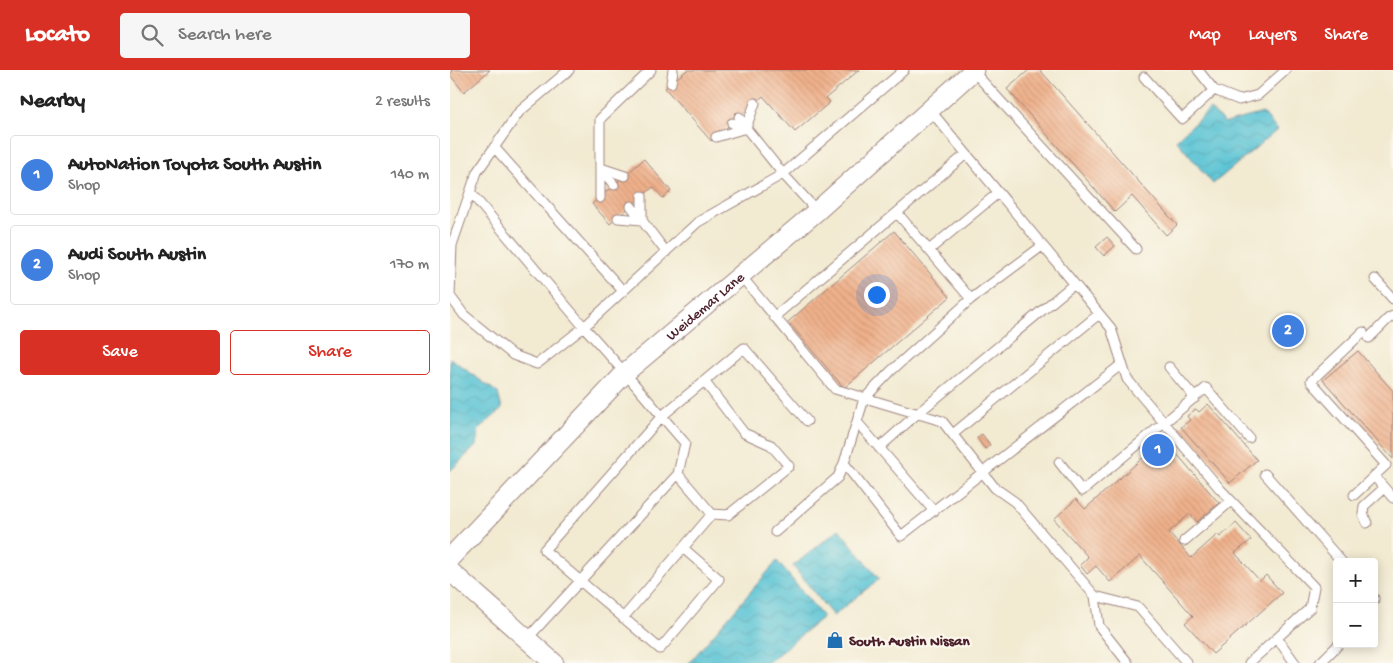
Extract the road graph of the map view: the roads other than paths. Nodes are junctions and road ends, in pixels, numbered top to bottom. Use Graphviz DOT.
graph roads {
  1 [pos="569,70"];
  2 [pos="651,70"];
  3 [pos="904,70"];
  4 [pos="974,70"];
  5 [pos="1198,70"];
  6 [pos="1286,70"];
  7 [pos="1144,76"];
  8 [pos="1214,90"];
  9 [pos="755,103"];
  10 [pos="747,110"];
  11 [pos="930,110"];
  12 [pos="739,117"];
  13 [pos="728,126"];
  14 [pos="746,128"];
  15 [pos="716,137"];
  16 [pos="494,147"];
  17 [pos="966,154"];
  18 [pos="600,168"];
  19 [pos="783,174"];
  20 [pos="470,192"];
  21 [pos="998,193"];
  22 [pos="600,198"];
  23 [pos="817,211"];
  24 [pos="898,214"];
  25 [pos="618,218"];
  26 [pos="642,220"];
  27 [pos="1042,246"];
  28 [pos="929,250"];
  29 [pos="1136,250"];
  30 [pos="666,252"];
  31 [pos="741,276"];
  32 [pos="1376,280"];
  33 [pos="1074,284"];
  34 [pos="623,291"];
  35 [pos="971,299"];
  36 [pos="1393,299"];
  37 [pos="1099,314"];
  38 [pos="1393,316"];
  39 [pos="774,317"];
  40 [pos="584,327"];
  41 [pos="1122,364"];
  42 [pos="1169,367"];
  43 [pos="626,372"];
  44 [pos="704,381"];
  45 [pos="1195,398"];
  46 [pos="864,399"];
  47 [pos="917,414"];
  48 [pos="662,416"];
  49 [pos="807,421"];
  50 [pos="857,422"];
  51 [pos="1164,424"];
  52 [pos="953,434"];
  53 [pos="1249,438"];
  54 [pos="879,448"];
  55 [pos="1060,462"];
  56 [pos="844,463"];
  57 [pos="984,473"];
  58 [pos="678,474"];
  59 [pos="1266,474"];
  60 [pos="1374,476"];
  61 [pos="1384,488"];
  62 [pos="1354,495"];
  63 [pos="1393,498"];
  64 [pos="1231,501"];
  65 [pos="934,511"];
  66 [pos="712,514"];
  67 [pos="1367,522"];
  68 [pos="776,532"];
  69 [pos="1184,541"];
  70 [pos="683,548"];
  71 [pos="450,558"];
  72 [pos="1339,558"];
  73 [pos="450,571"];
  74 [pos="580,581"];
  75 [pos="1095,596"];
  76 [pos="623,618"];
  77 [pos="1277,638"];
  78 [pos="527,639"];
  79 [pos="1335,648"];
  80 [pos="554,663"];
  81 [pos="1128,663"];
  82 [pos="1187,663"];
  83 [pos="1249,663"];
  84 [pos="1295,663"];
  85 [pos="1320,663"];
  1 -- 16 [label="lane"];
  2 -- 18 [label="lane"];
  3 -- 19 [label="lane"];
  4 -- 11 [label="street, Weidemar Lane"];
  4 -- 29 [label="lane"];
  5 -- 8 [label="lane"];
  6 -- 8 [label="lane"];
  7 -- 8 [label="lane"];
  9 -- 14 [label="lane"];
  10 -- 14 [label="lane"];
  11 -- 17 [label="lane"];
  11 -- 23 [label="street, Weidemar Lane"];
  12 -- 14 [label="lane"];
  13 -- 14 [label="lane"];
  14 -- 15 [label="lane"];
  14 -- 19 [label="lane"];
  16 -- 20 [label="lane"];
  16 -- 34 [label="lane"];
  17 -- 21 [label="lane"];
  17 -- 24 [label="lane"];
  18 -- 18 [label="lane"];
  18 -- 22 [label="lane"];
  19 -- 23 [label="lane"];
  19 -- 30 [label="lane"];
  20 -- 40 [label="lane"];
  20 -- 40 [label="lane"];
  21 -- 27 [label="lane"];
  21 -- 28 [label="lane"];
  23 -- 31 [label="street, Weidemar Lane"];
  24 -- 28 [label="lane"];
  24 -- 39 [label="lane"];
  25 -- 26 [label="lane"];
  26 -- 26 [label="lane"];
  26 -- 30 [label="lane"];
  27 -- 33 [label="lane"];
  27 -- 35 [label="lane"];
  28 -- 35 [label="lane"];
  30 -- 34 [label="lane"];
  31 -- 39 [label="lane"];
  31 -- 43 [label="street, Weidemar Lane"];
  32 -- 36 [label="lane"];
  33 -- 37 [label="lane"];
  33 -- 47 [label="lane"];
  34 -- 40 [label="lane"];
  35 -- 46 [label="lane"];
  37 -- 41 [label="lane"];
  37 -- 52 [label="lane"];
  38 -- 60 [label="lane"];
  39 -- 46 [label="lane"];
  40 -- 43 [label="lane"];
  41 -- 51 [label="lane"];
  41 -- 57 [label="lane"];
  42 -- 45 [label="lane"];
  43 -- 48 [label="lane"];
  43 -- 71 [label="street, Weidemar Lane"];
  44 -- 48 [label="lane"];
  44 -- 49 [label="lane"];
  44 -- 66 [label="lane"];
  45 -- 51 [label="lane"];
  45 -- 53 [label="lane"];
  46 -- 47 [label="lane"];
  46 -- 50 [label="lane"];
  47 -- 52 [label="lane"];
  47 -- 54 [label="lane"];
  48 -- 58 [label="lane"];
  48 -- 74 [label="lane"];
  50 -- 54 [label="lane"];
  50 -- 56 [label="lane"];
  51 -- 55 [label="lane"];
  51 -- 64 [label="lane"];
  52 -- 57 [label="lane"];
  54 -- 65 [label="lane"];
  56 -- 65 [label="lane"];
  56 -- 68 [label="lane"];
  57 -- 65 [label="lane"];
  57 -- 75 [label="lane"];
  58 -- 66 [label="lane"];
  58 -- 74 [label="lane"];
  59 -- 72 [label="lane"];
  60 -- 61 [label="lane"];
  60 -- 62 [label="lane"];
  61 -- 63 [label="lane"];
  61 -- 67 [label="lane"];
  64 -- 69 [label="lane"];
  64 -- 77 [label="lane"];
  66 -- 70 [label="lane"];
  70 -- 76 [label="lane"];
  70 -- 76 [label="lane"];
  73 -- 78 [label="street"];
  74 -- 76 [label="lane"];
  74 -- 78 [label="lane"];
  75 -- 81 [label="lane"];
  75 -- 82 [label="lane"];
  77 -- 83 [label="lane"];
  77 -- 84 [label="lane"];
  78 -- 80 [label="street"];
  79 -- 85 [label="lane"];
}
